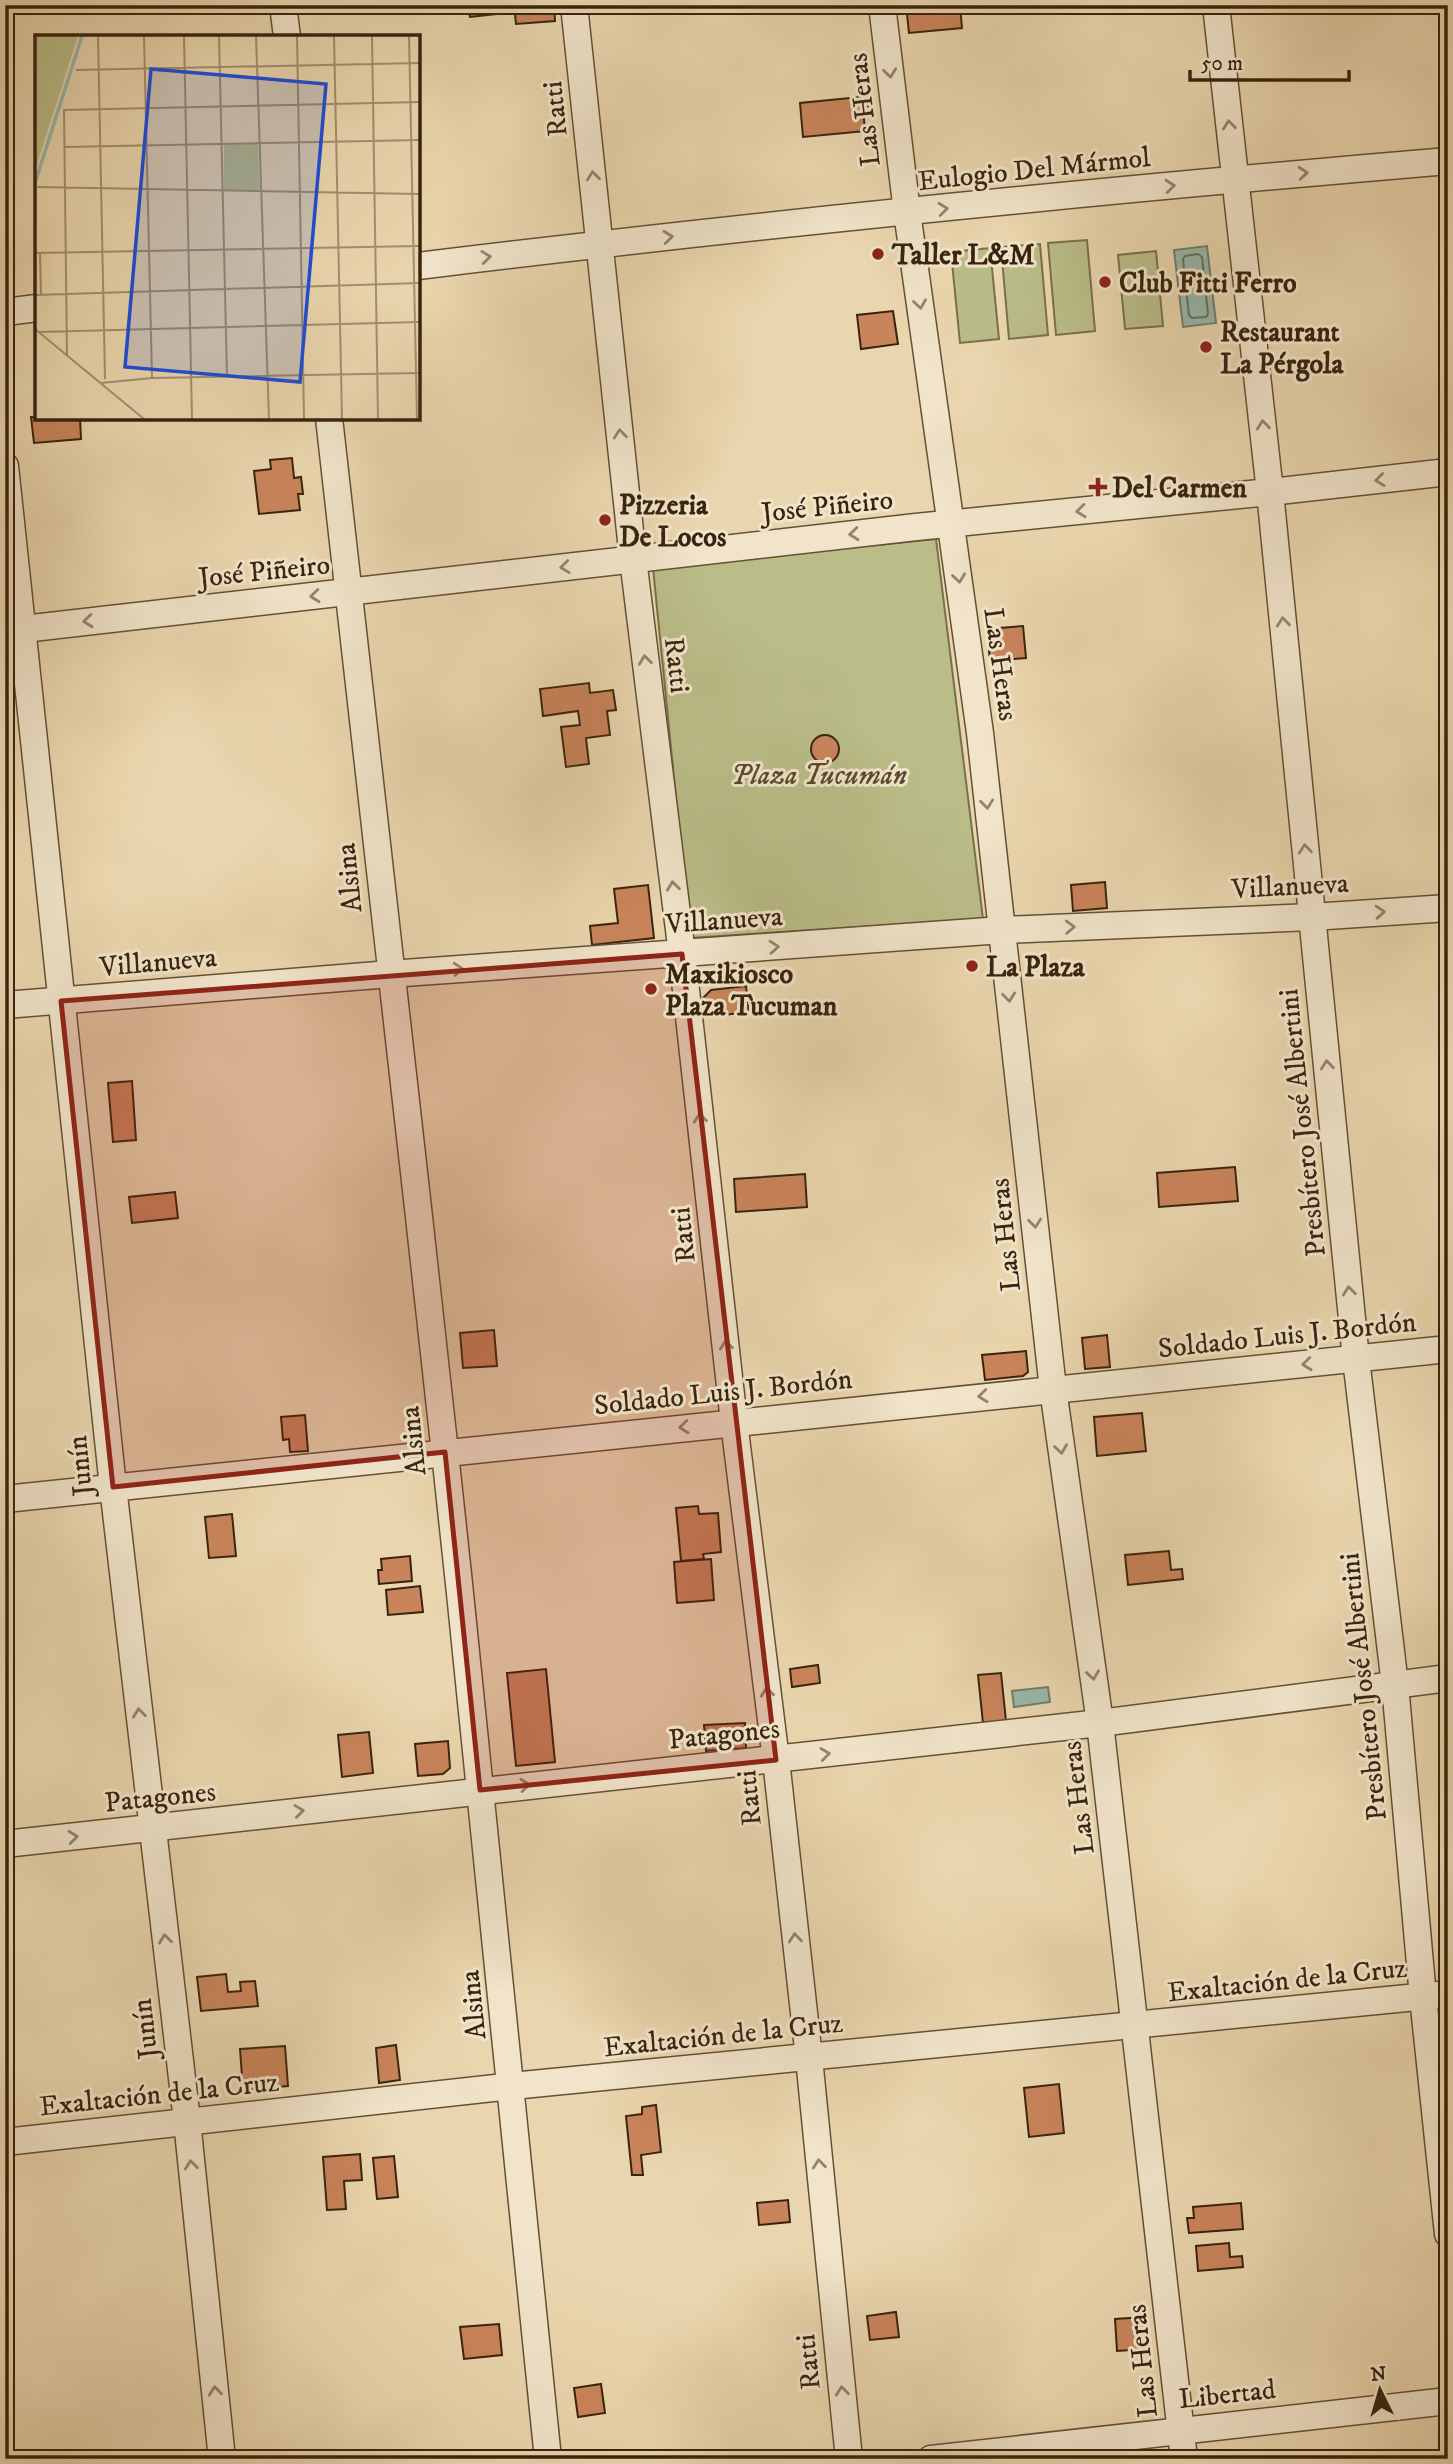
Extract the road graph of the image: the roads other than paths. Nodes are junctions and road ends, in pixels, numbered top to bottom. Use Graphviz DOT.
graph roads {
  1 [pos="283,5"];
  2 [pos="574,5"];
  3 [pos="882,5"];
  4 [pos="1216,5"];
  5 [pos="287,35"];
  6 [pos="1448,161"];
  7 [pos="1235,179"];
  8 [pos="907,212"];
  9 [pos="600,243"];
  10 [pos="420,266"];
  11 [pos="35,308"];
  12 [pos="5,312"];
  13 [pos="329,420"];
  14 [pos="5,466"];
  15 [pos="1448,472"];
  16 [pos="1270,492"];
  17 [pos="951,523"];
  18 [pos="633,559"];
  19 [pos="348,592"];
  20 [pos="14,630"];
  21 [pos="1448,908"];
  22 [pos="1312,916"];
  23 [pos="1002,930"];
  24 [pos="682,954"];
  25 [pos="390,974"];
  26 [pos="61,1001"];
  27 [pos="5,1005"];
  28 [pos="1448,1349"];
  29 [pos="1356,1359"];
  30 [pos="1053,1389"];
  31 [pos="734,1422"];
  32 [pos="445,1452"];
  33 [pos="113,1487"];
  34 [pos="5,1499"];
  35 [pos="1448,1678"];
  36 [pos="1395,1685"];
  37 [pos="1100,1723"];
  38 [pos="776,1760"];
  39 [pos="480,1790"];
  40 [pos="153,1829"];
  41 [pos="5,1844"];
  42 [pos="1436,1996"];
  43 [pos="1135,2026"];
  44 [pos="809,2058"];
  45 [pos="512,2086"];
  46 [pos="187,2121"];
  47 [pos="5,2142"];
  48 [pos="1448,2234"];
  49 [pos="1448,2401"];
  50 [pos="1181,2430"];
  51 [pos="222,2459"];
  52 [pos="548,2459"];
  53 [pos="849,2459"];
  54 [pos="930,2459"];
  55 [pos="1184,2459"];
  1 -- 5 [label="street"];
  9 -- 2 [label="street, Ratti, one-way"];
  3 -- 8 [label="street, Las Heras, one-way"];
  7 -- 4 [label="street, Presbítero José Albertini, one-way"];
  7 -- 6 [label="street, Eulogio Del Mármol, one-way"];
  8 -- 7 [label="street, Eulogio Del Mármol, one-way"];
  16 -- 7 [label="street, Presbítero José Albertini, one-way"];
  9 -- 8 [label="street, Eulogio Del Mármol, one-way"];
  8 -- 17 [label="street, Las Heras, one-way"];
  10 -- 9 [label="street, Eulogio Del Mármol, one-way"];
  18 -- 9 [label="street, Ratti, one-way"];
  11 -- 12 [label="street"];
  13 -- 19 [label="street, Alsina"];
  14 -- 20 [label="street, Junín"];
  15 -- 16 [label="street, José Piñeiro, one-way"];
  16 -- 17 [label="street, José Piñeiro, one-way"];
  22 -- 16 [label="street, Presbítero José Albertini, one-way"];
  17 -- 18 [label="street, José Piñeiro, one-way"];
  17 -- 23 [label="street, Las Heras, one-way"];
  18 -- 19 [label="street, José Piñeiro, one-way"];
  24 -- 18 [label="street, Ratti, one-way"];
  19 -- 20 [label="street, José Piñeiro, one-way"];
  19 -- 25 [label="street, Alsina"];
  20 -- 26 [label="street, Junín"];
  22 -- 21 [label="street, Villanueva, one-way"];
  23 -- 22 [label="street, Villanueva, one-way"];
  29 -- 22 [label="street, Presbítero José Albertini, one-way"];
  24 -- 23 [label="street, Villanueva, one-way"];
  23 -- 30 [label="street, Las Heras, one-way"];
  25 -- 24 [label="street, Villanueva, one-way"];
  31 -- 24 [label="street, Ratti, one-way"];
  25 -- 26 [label="street, Villanueva"];
  25 -- 32 [label="street, Alsina"];
  26 -- 27 [label="street, Villanueva"];
  26 -- 33 [label="street, Junín"];
  28 -- 29 [label="street, Soldado Luis J. Bordón"];
  29 -- 30 [label="street, Soldado Luis J. Bordón, one-way"];
  29 -- 36 [label="street, Presbítero José Albertini"];
  30 -- 31 [label="street, Soldado Luis J. Bordón, one-way"];
  30 -- 37 [label="street, Las Heras, one-way"];
  31 -- 32 [label="street, Soldado Luis J. Bordón, one-way"];
  38 -- 31 [label="street, Ratti, one-way"];
  32 -- 33 [label="street, Soldado Luis J. Bordón"];
  32 -- 39 [label="street, Alsina"];
  33 -- 34 [label="street, Soldado Luis J. Bordón"];
  40 -- 33 [label="street, Junín, one-way"];
  35 -- 36 [label="street, Patagones"];
  36 -- 37 [label="street, Patagones"];
  36 -- 42 [label="street, Presbítero José Albertini"];
  38 -- 37 [label="street, Patagones, one-way"];
  37 -- 43 [label="street, Las Heras"];
  39 -- 38 [label="street, Patagones, one-way"];
  44 -- 38 [label="street, Ratti, one-way"];
  40 -- 39 [label="street, Patagones, one-way"];
  39 -- 45 [label="street, Alsina"];
  41 -- 40 [label="street, Patagones, one-way"];
  46 -- 40 [label="street, Junín, one-way"];
  42 -- 43 [label="street, Exaltación de la Cruz"];
  42 -- 48 [label="street, Presbítero José Albertini"];
  43 -- 44 [label="street, Exaltación de la Cruz"];
  43 -- 50 [label="street, Las Heras"];
  44 -- 45 [label="street, Exaltación de la Cruz"];
  53 -- 44 [label="street, Ratti, one-way"];
  45 -- 46 [label="street, Exaltación de la Cruz"];
  45 -- 52 [label="street, Alsina"];
  46 -- 47 [label="street, Exaltación de la Cruz"];
  51 -- 46 [label="street, Junín, one-way"];
  49 -- 50 [label="street, Libertad"];
  50 -- 54 [label="street, Libertad"];
  50 -- 55 [label="street, Las Heras"];
}
